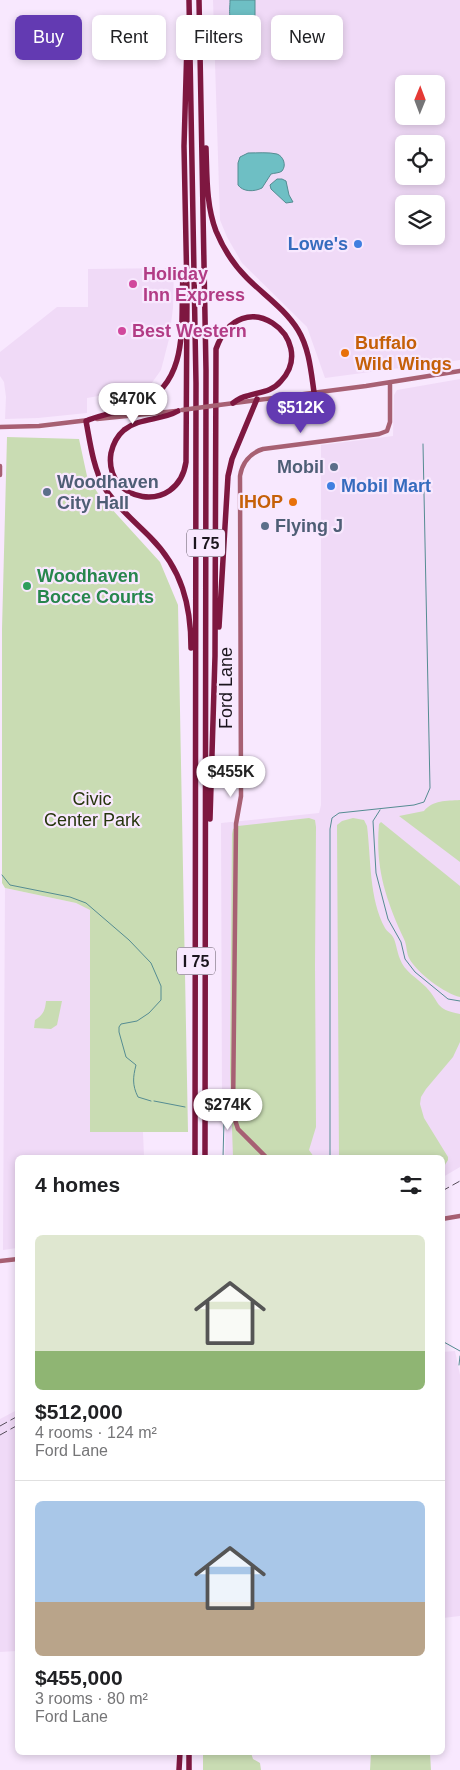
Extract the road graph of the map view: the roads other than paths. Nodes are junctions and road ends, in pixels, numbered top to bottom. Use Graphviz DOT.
graph roads {
  1 [pos="189,0"];
  2 [pos="199,0"];
  3 [pos="189,15"];
  4 [pos="185,60"];
  5 [pos="190,60"];
  6 [pos="202,107"];
  7 [pos="185,249"];
  8 [pos="460,371"];
  9 [pos="390,383"];
  10 [pos="314,392"];
  11 [pos="257,399"];
  12 [pos="233,403"];
  13 [pos="180,410"];
  14 [pos="86,421"];
  15 [pos="0,427"];
  16 [pos="0,466"];
  17 [pos="0,475"];
  18 [pos="215,656"];
  19 [pos="195,682"];
  20 [pos="206,834"];
  21 [pos="195,1155"];
  22 [pos="205,1155"];
  23 [pos="264,1155"];
  24 [pos="460,1216"];
  25 [pos="445,1218"];
  26 [pos="15,1259"];
  27 [pos="0,1261"];
  28 [pos="180,1755"];
  29 [pos="189,1755"];
  30 [pos="179,1770"];
  31 [pos="189,1770"];
  1 -- 3 [label="highway, I 75"];
  2 -- 6 [label="highway, I 75"];
  4 -- 7 [label="highway"];
  5 -- 19 [label="highway, I 75"];
  6 -- 10 [label="highway"];
  6 -- 20 [label="highway, I 75"];
  7 -- 13 [label="highway"];
  7 -- 14 [label="highway"];
  8 -- 9 [label="street"];
  9 -- 10 [label="street"];
  9 -- 23 [label="street, Ford Lane"];
  10 -- 11 [label="street"];
  11 -- 12 [label="street"];
  11 -- 18 [label="highway"];
  12 -- 13 [label="street, bridge"];
  12 -- 18 [label="highway"];
  13 -- 14 [label="street"];
  14 -- 15 [label="street"];
  14 -- 19 [label="highway"];
  16 -- 17 [label="street"];
  18 -- 20 [label="highway"];
  19 -- 21 [label="highway, I 75"];
  20 -- 22 [label="highway, I 75"];
  24 -- 25 [label="street"];
  26 -- 27 [label="street"];
  28 -- 30 [label="highway"];
  29 -- 31 [label="highway"];
}
